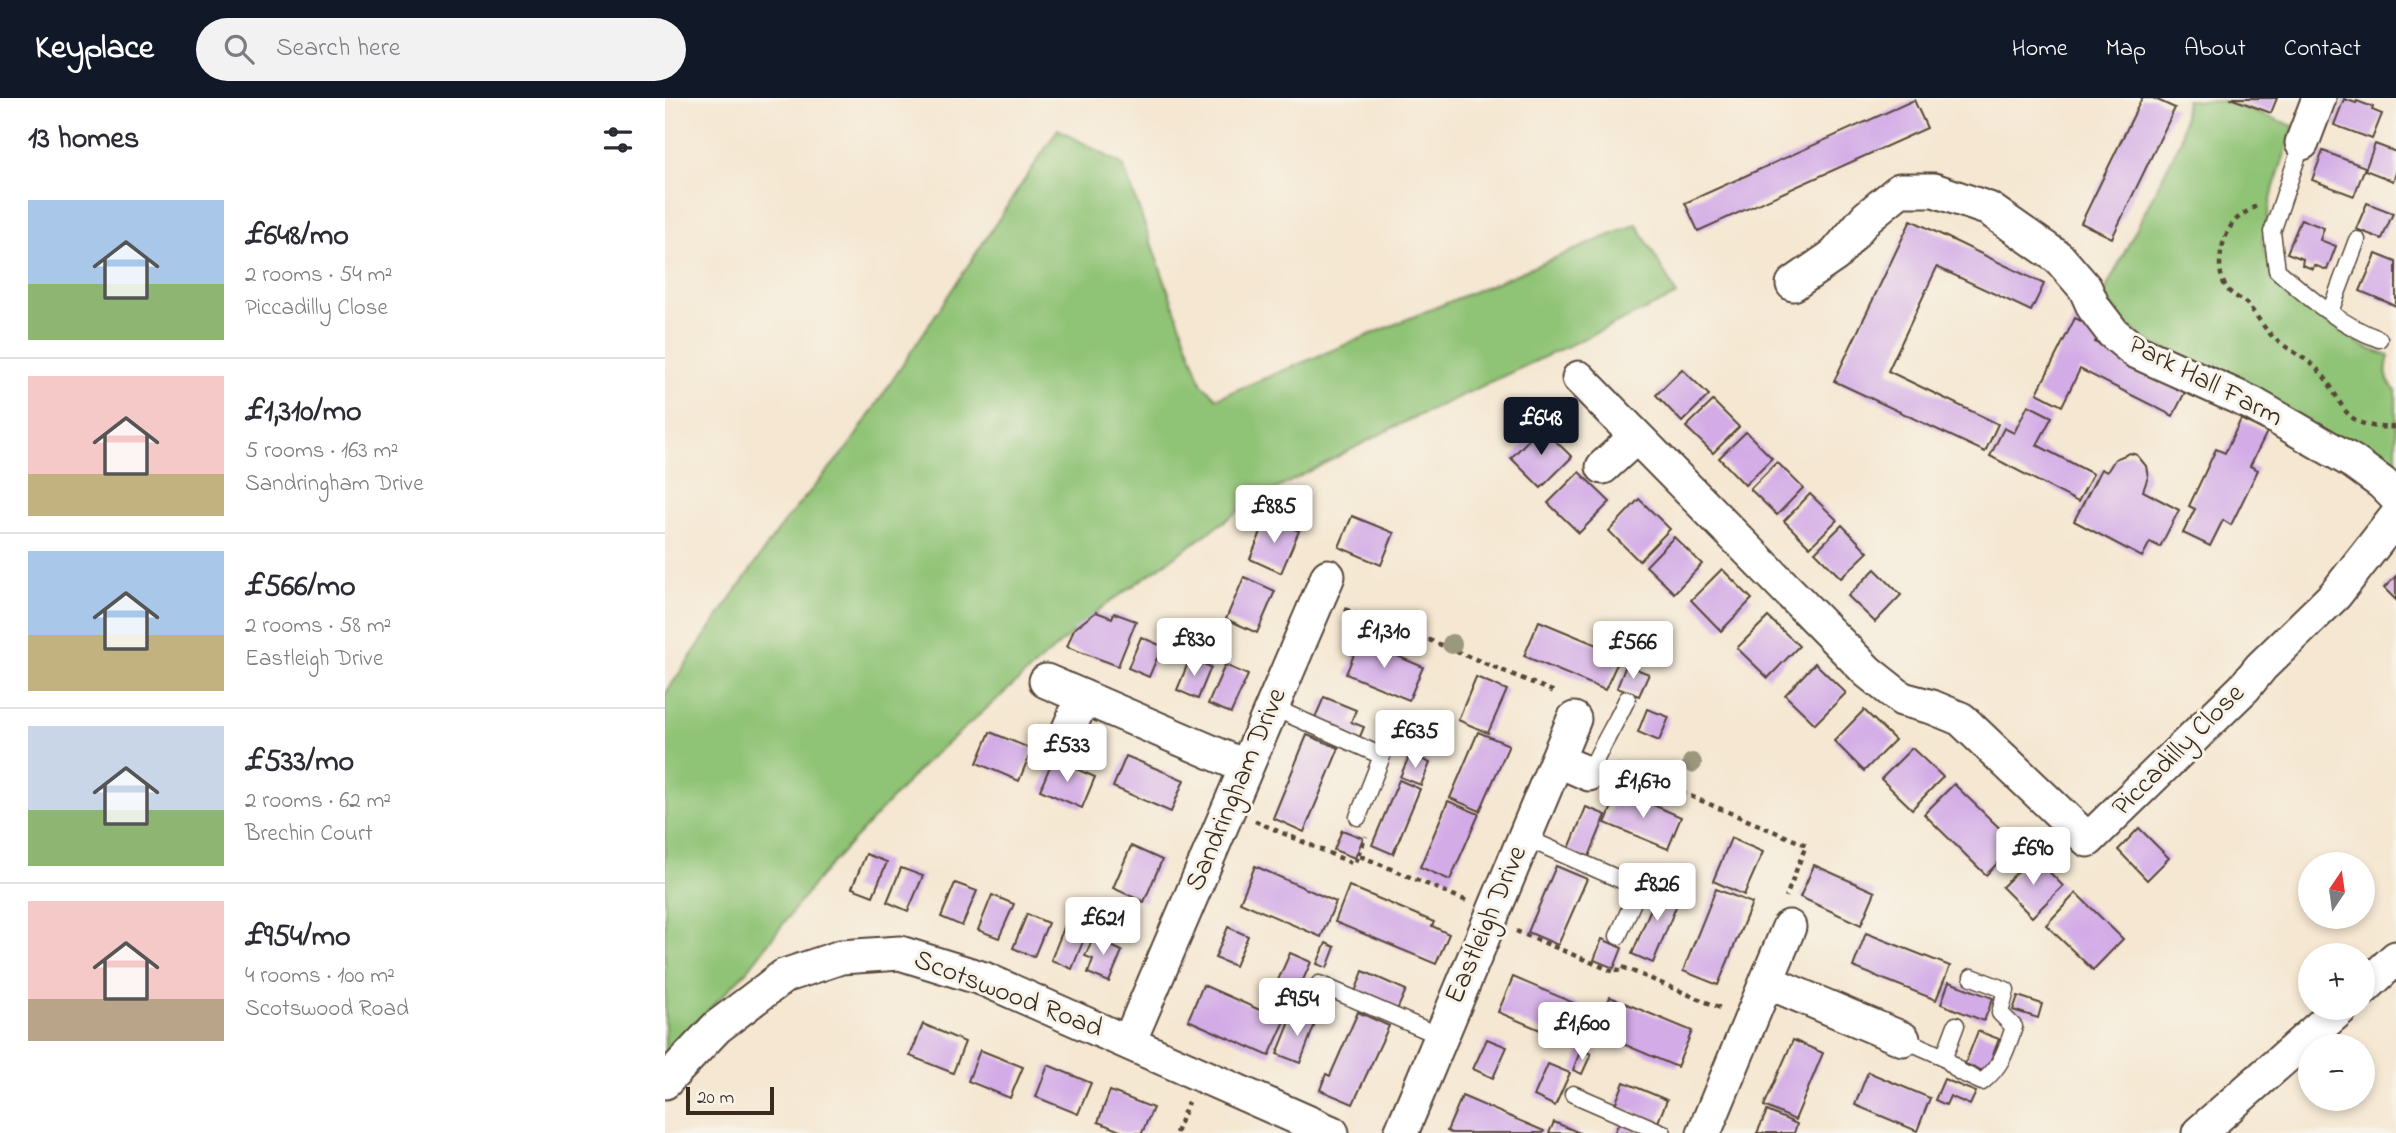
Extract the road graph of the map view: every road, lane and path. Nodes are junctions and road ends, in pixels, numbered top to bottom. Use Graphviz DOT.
graph roads {
  1 [pos="2319,98"];
  2 [pos="2302,143"];
  3 [pos="2357,240"];
  4 [pos="1793,284"];
  5 [pos="2330,312"];
  6 [pos="2379,339"];
  7 [pos="1580,378"];
  8 [pos="1636,437"];
  9 [pos="1603,467"];
  10 [pos="2396,498"];
  11 [pos="2396,517"];
  12 [pos="1323,587"];
  13 [pos="1046,681"];
  14 [pos="1083,697"];
  15 [pos="1627,699"];
  16 [pos="1272,707"];
  17 [pos="1574,719"];
  18 [pos="1064,740"];
  19 [pos="1557,760"];
  20 [pos="1593,765"];
  21 [pos="1247,767"];
  22 [pos="1228,810"];
  23 [pos="1358,817"];
  24 [pos="1524,837"];
  25 [pos="1491,916"];
  26 [pos="1789,927"];
  27 [pos="1618,936"];
  28 [pos="1972,977"];
  29 [pos="1768,982"];
  30 [pos="1319,984"];
  31 [pos="2327,1020"];
  32 [pos="1751,1021"];
  33 [pos="1956,1025"];
  34 [pos="1440,1036"];
  35 [pos="1903,1039"];
  36 [pos="1129,1042"];
  37 [pos="1944,1057"];
  38 [pos="665,1082"];
  39 [pos="1573,1094"];
  40 [pos="1332,1133"];
  41 [pos="1401,1133"];
  42 [pos="1663,1133"];
  43 [pos="1704,1133"];
  44 [pos="2199,1133"];
  1 -- 2 [label="street"];
  2 -- 5 [label="lane"];
  3 -- 5 [label="lane"];
  4 -- 10 [label="street, Park Hall Farm"];
  5 -- 6 [label="lane"];
  7 -- 8 [label="street, Piccadilly Close"];
  8 -- 9 [label="street"];
  8 -- 11 [label="street, Piccadilly Close"];
  12 -- 16 [label="street, Sandringham Drive"];
  12 -- 17 [label="path"];
  13 -- 14 [label="street"];
  14 -- 18 [label="street"];
  14 -- 21 [label="street"];
  15 -- 20 [label="lane"];
  16 -- 21 [label="street, Sandringham Drive"];
  16 -- 23 [label="lane"];
  17 -- 19 [label="street, Eastleigh Drive"];
  19 -- 20 [label="street"];
  19 -- 24 [label="street, Eastleigh Drive"];
  20 -- 26 [label="path"];
  21 -- 22 [label="street, Sandringham Drive"];
  22 -- 25 [label="path"];
  22 -- 36 [label="street, Sandringham Drive"];
  24 -- 25 [label="street, Eastleigh Drive"];
  24 -- 27 [label="lane"];
  25 -- 32 [label="path"];
  25 -- 34 [label="street, Eastleigh Drive"];
  26 -- 29 [label="street"];
  28 -- 37 [label="lane"];
  29 -- 32 [label="street"];
  29 -- 35 [label="street"];
  30 -- 34 [label="lane"];
  31 -- 44 [label="street"];
  32 -- 43 [label="street"];
  33 -- 37 [label="lane"];
  34 -- 41 [label="street, Eastleigh Drive"];
  35 -- 37 [label="lane"];
  36 -- 38 [label="street, Scotswood Road"];
  36 -- 40 [label="street, Scotswood Road"];
  39 -- 42 [label="lane"];
}
